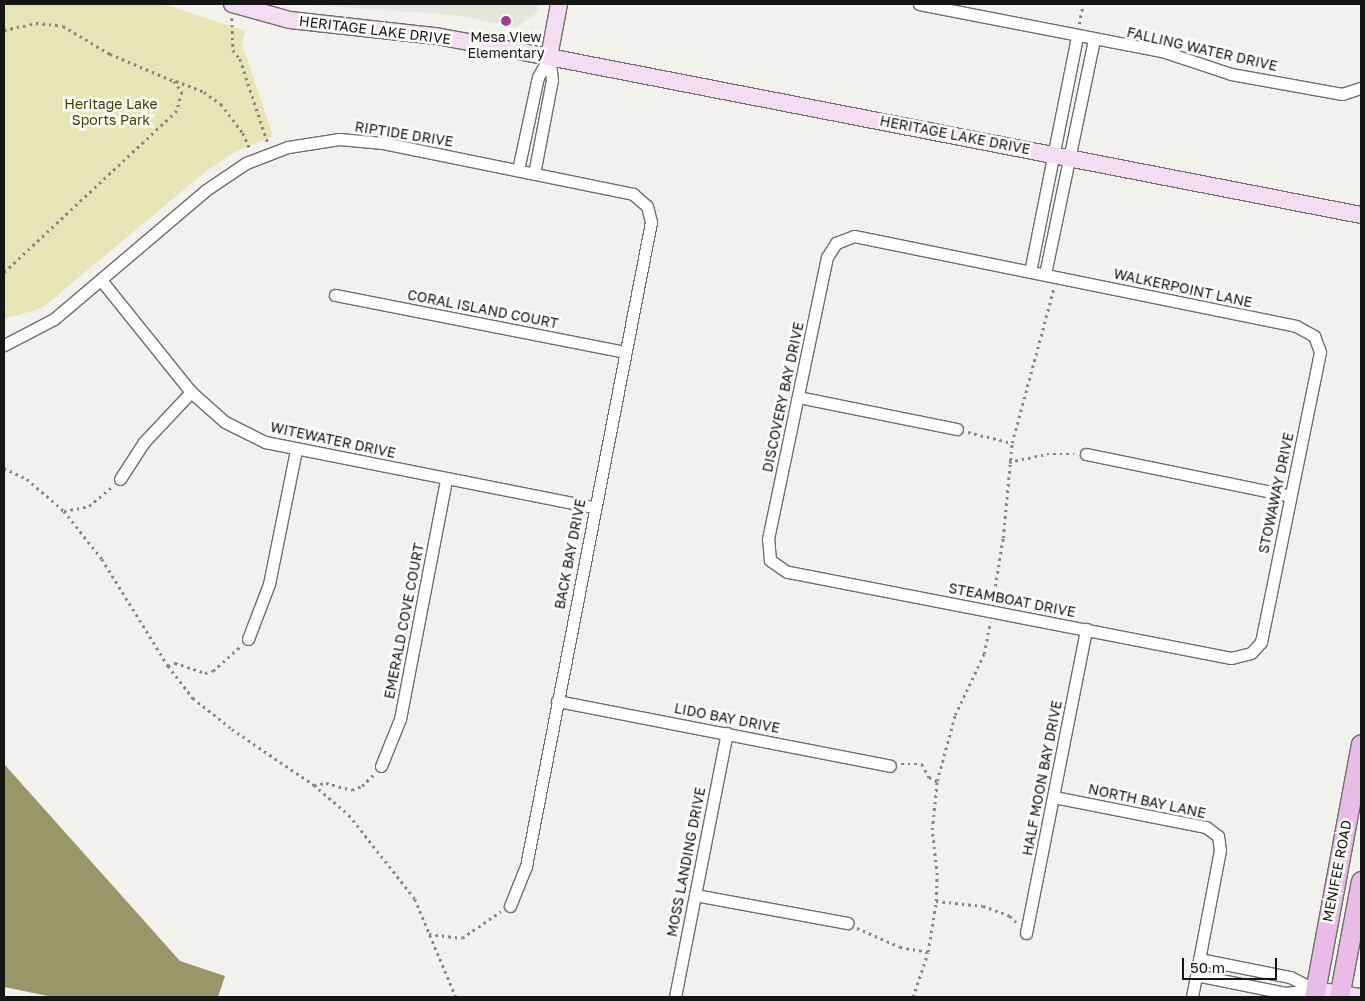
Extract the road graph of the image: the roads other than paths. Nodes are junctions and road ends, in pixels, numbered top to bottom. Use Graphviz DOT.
graph roads {
  1 [pos="559,4"];
  2 [pos="919,4"];
  3 [pos="232,8"];
  4 [pos="1078,36"];
  5 [pos="1094,40"];
  6 [pos="549,56"];
  7 [pos="1361,89"];
  8 [pos="1054,154"];
  9 [pos="1072,158"];
  10 [pos="518,170"];
  11 [pos="534,174"];
  12 [pos="647,206"];
  13 [pos="1361,215"];
  14 [pos="836,243"];
  15 [pos="1030,272"];
  16 [pos="1050,276"];
  17 [pos="101,280"];
  18 [pos="335,295"];
  19 [pos="1314,336"];
  20 [pos="4,345"];
  21 [pos="625,352"];
  22 [pos="191,392"];
  23 [pos="798,397"];
  24 [pos="956,429"];
  25 [pos="296,450"];
  26 [pos="1086,454"];
  27 [pos="120,478"];
  28 [pos="446,479"];
  29 [pos="1290,496"];
  30 [pos="594,507"];
  31 [pos="770,560"];
  32 [pos="1086,629"];
  33 [pos="248,638"];
  34 [pos="1251,653"];
  35 [pos="557,701"];
  36 [pos="727,733"];
  37 [pos="1361,744"];
  38 [pos="381,766"];
  39 [pos="890,766"];
  40 [pos="1054,797"];
  41 [pos="1361,881"];
  42 [pos="695,894"];
  43 [pos="510,906"];
  44 [pos="847,923"];
  45 [pos="1026,933"];
  46 [pos="1200,959"];
  47 [pos="1196,975"];
  48 [pos="1314,994"];
  49 [pos="1339,996"];
  50 [pos="675,997"];
  51 [pos="1192,997"];
  52 [pos="1360,997"];
  1 -- 6 [label="street"];
  2 -- 4 [label="street, FALLING WATER DRIVE"];
  3 -- 6 [label="street, HERITAGE LAKE DRIVE"];
  4 -- 5 [label="street, FALLING WATER DRIVE"];
  4 -- 8 [label="street"];
  5 -- 7 [label="street, FALLING WATER DRIVE"];
  5 -- 9 [label="street"];
  6 -- 8 [label="street, HERITAGE LAKE DRIVE"];
  6 -- 10 [label="street"];
  6 -- 11 [label="street"];
  8 -- 9 [label="street, HERITAGE LAKE DRIVE"];
  8 -- 15 [label="street"];
  9 -- 13 [label="street, HERITAGE LAKE DRIVE"];
  9 -- 16 [label="street"];
  10 -- 11 [label="street, RIPTIDE DRIVE"];
  10 -- 17 [label="street, RIPTIDE DRIVE"];
  11 -- 12 [label="street, RIPTIDE DRIVE"];
  12 -- 21 [label="street, BACK BAY DRIVE"];
  14 -- 15 [label="street, WALKERPOINT LANE"];
  14 -- 23 [label="street, DISCOVERY BAY DRIVE"];
  15 -- 16 [label="street, WALKERPOINT LANE"];
  16 -- 19 [label="street, WALKERPOINT LANE"];
  17 -- 20 [label="street, RIPTIDE DRIVE"];
  17 -- 22 [label="street, WITEWATER DRIVE"];
  18 -- 21 [label="street, CORAL ISLAND COURT"];
  19 -- 29 [label="street, STOWAWAY DRIVE"];
  21 -- 30 [label="street, BACK BAY DRIVE"];
  22 -- 25 [label="street, WITEWATER DRIVE"];
  22 -- 27 [label="street"];
  23 -- 24 [label="street"];
  23 -- 31 [label="street, DISCOVERY BAY DRIVE"];
  25 -- 28 [label="street, WITEWATER DRIVE"];
  25 -- 33 [label="street"];
  26 -- 29 [label="street"];
  28 -- 30 [label="street, WITEWATER DRIVE"];
  28 -- 38 [label="street, EMERALD COVE COURT"];
  29 -- 34 [label="street, STOWAWAY DRIVE"];
  30 -- 35 [label="street, BACK BAY DRIVE"];
  31 -- 32 [label="street, STEAMBOAT DRIVE"];
  32 -- 34 [label="street, STEAMBOAT DRIVE"];
  32 -- 40 [label="street, HALF MOON BAY DRIVE"];
  35 -- 36 [label="street, LIDO BAY DRIVE"];
  35 -- 43 [label="street, BACK BAY DRIVE"];
  36 -- 39 [label="street, LIDO BAY DRIVE"];
  36 -- 42 [label="street, MOSS LANDING DRIVE"];
  37 -- 48 [label="main road, MENIFEE ROAD"];
  40 -- 45 [label="street, HALF MOON BAY DRIVE"];
  40 -- 46 [label="street, NORTH BAY LANE"];
  41 -- 49 [label="main road, MENIFEE ROAD"];
  42 -- 44 [label="street"];
  42 -- 50 [label="street, MOSS LANDING DRIVE"];
  46 -- 47 [label="street, NORTH BAY LANE"];
  46 -- 48 [label="street"];
  47 -- 48 [label="street"];
  47 -- 51 [label="street, NORTH BAY LANE"];
  48 -- 49 [label="street"];
  49 -- 52 [label="street"];
}
